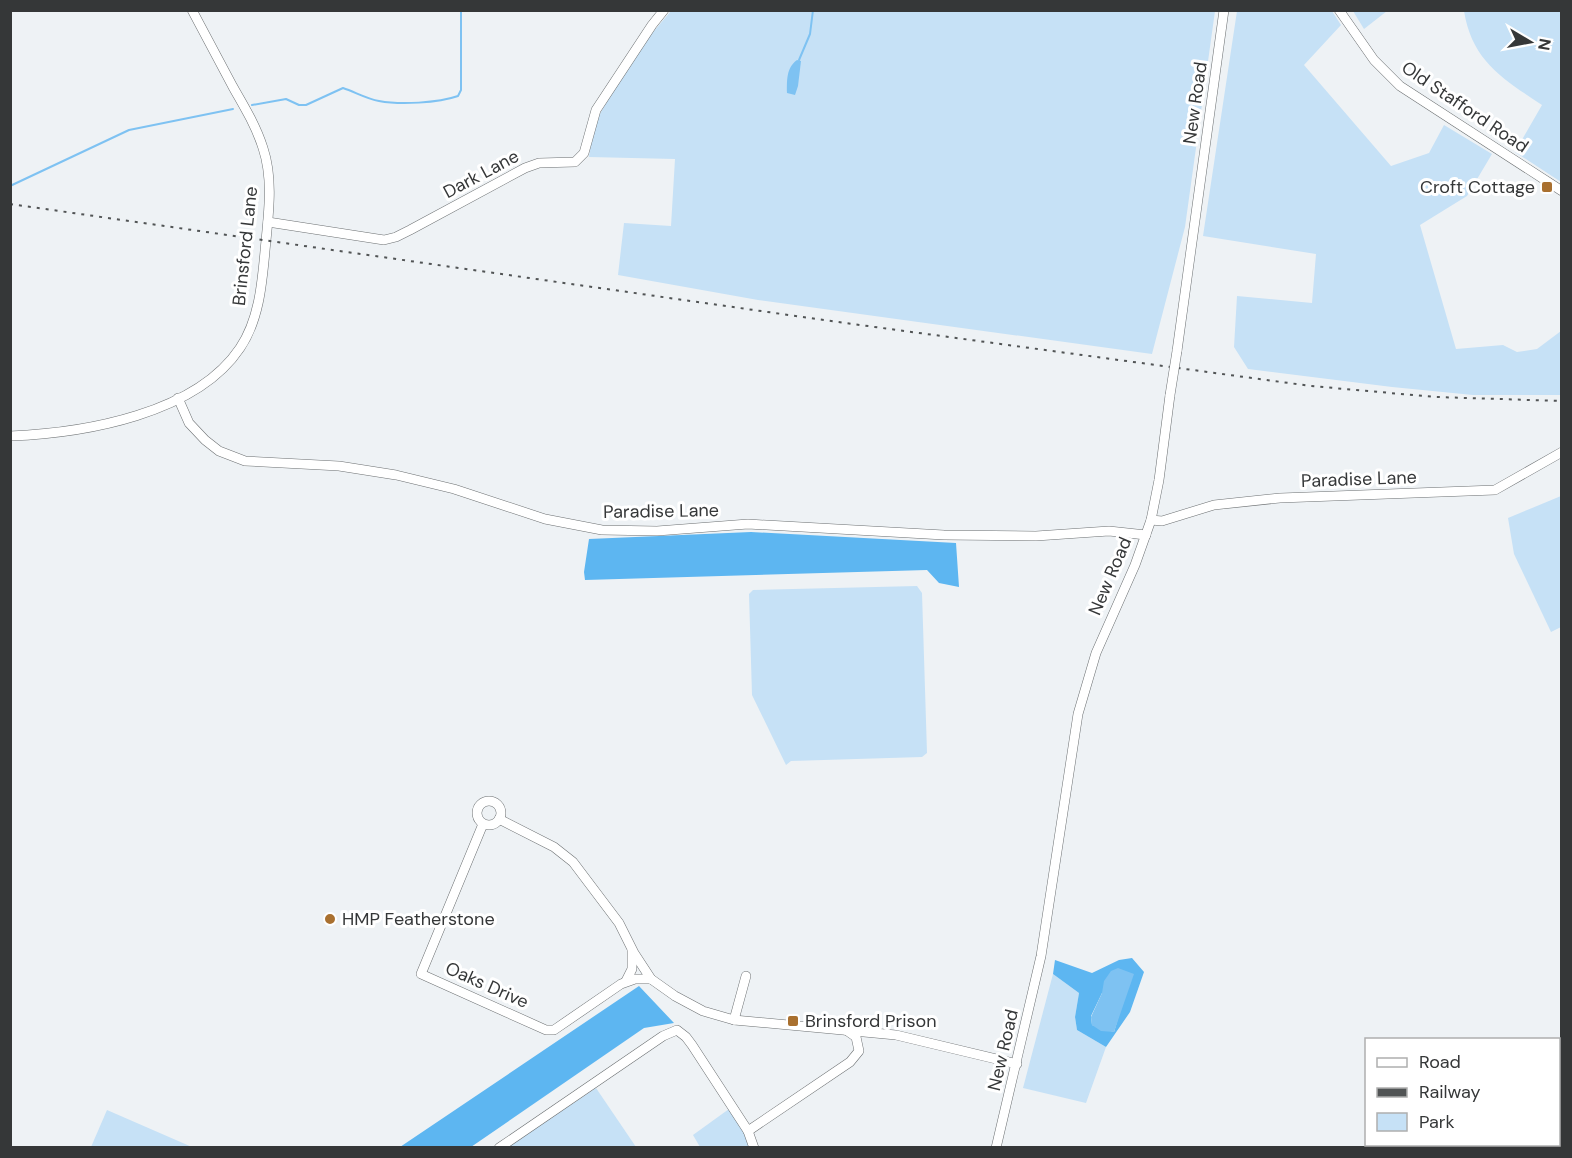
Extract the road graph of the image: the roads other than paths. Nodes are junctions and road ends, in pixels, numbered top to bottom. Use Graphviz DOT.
graph roads {
  1 [pos="192,10"];
  2 [pos="664,10"];
  3 [pos="1224,10"];
  4 [pos="1339,10"];
  5 [pos="1562,191"];
  6 [pos="268,222"];
  7 [pos="178,398"];
  8 [pos="10,436"];
  9 [pos="1562,452"];
  10 [pos="1151,520"];
  11 [pos="1146,535"];
  12 [pos="499,819"];
  13 [pos="483,824"];
  14 [pos="632,949"];
  15 [pos="746,976"];
  16 [pos="651,979"];
  17 [pos="626,981"];
  18 [pos="734,1020"];
  19 [pos="846,1030"];
  20 [pos="1017,1064"];
  21 [pos="748,1131"];
  22 [pos="500,1148"];
  23 [pos="754,1148"];
  24 [pos="996,1148"];
  1 -- 6 [label="street, Brinsford Lane"];
  2 -- 6 [label="street, Dark Lane"];
  3 -- 10 [label="street, New Road, bridge"];
  4 -- 5 [label="street, Old Stafford Road"];
  6 -- 7 [label="street, Brinsford Lane"];
  7 -- 8 [label="street, Brinsford Lane"];
  7 -- 11 [label="street, Paradise Lane"];
  9 -- 10 [label="street, Paradise Lane"];
  10 -- 11 [label="street, New Road"];
  11 -- 20 [label="street, New Road"];
  12 -- 13 [label="street"];
  12 -- 13 [label="street"];
  12 -- 14 [label="street"];
  13 -- 17 [label="street, Oaks Drive"];
  14 -- 16 [label="street"];
  14 -- 17 [label="street"];
  15 -- 18 [label="street"];
  16 -- 17 [label="street, Oaks Drive"];
  16 -- 18 [label="street"];
  18 -- 19 [label="street"];
  19 -- 20 [label="street"];
  19 -- 21 [label="street"];
  20 -- 24 [label="street, New Road"];
  21 -- 22 [label="street"];
  21 -- 23 [label="street"];
}
